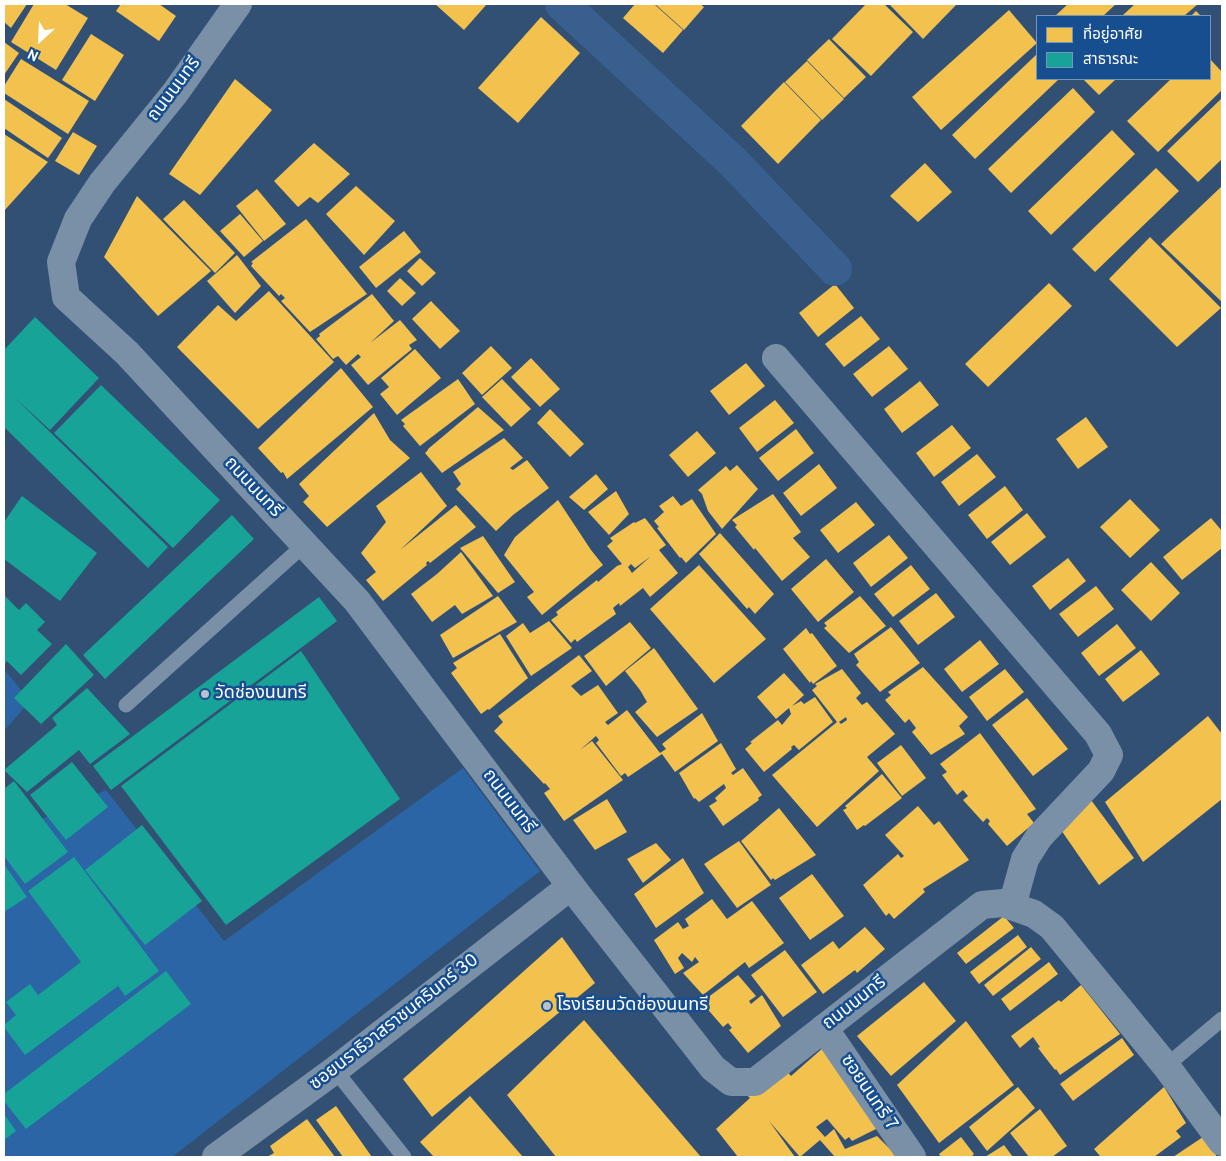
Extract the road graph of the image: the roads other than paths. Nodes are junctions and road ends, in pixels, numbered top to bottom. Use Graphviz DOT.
graph roads {
  1 [pos="238,4"];
  2 [pos="776,358"];
  3 [pos="304,545"];
  4 [pos="126,705"];
  5 [pos="571,886"];
  6 [pos="1012,906"];
  7 [pos="1222,1019"];
  8 [pos="824,1028"];
  9 [pos="1166,1066"];
  10 [pos="335,1070"];
  11 [pos="1222,1142"];
  12 [pos="231,1153"];
  13 [pos="404,1157"];
  14 [pos="912,1157"];
  1 -- 3 [label="street, ถนนนนทรี"];
  2 -- 6 [label="street"];
  3 -- 4 [label="lane"];
  3 -- 5 [label="street, ถนนนนทรี"];
  5 -- 8 [label="street, ถนนนนทรี"];
  5 -- 10 [label="street, ซอยนราธิวาสราชนครินทร์ 30"];
  6 -- 8 [label="street, ถนนนนทรี"];
  6 -- 9 [label="street, ถนนนนทรี"];
  7 -- 9 [label="lane"];
  8 -- 14 [label="street, ซอยนนทรี 7"];
  9 -- 11 [label="street, ถนนนนทรี"];
  10 -- 12 [label="street, ซอยนราธิวาสราชนครินทร์ 30"];
  10 -- 13 [label="lane"];
}
